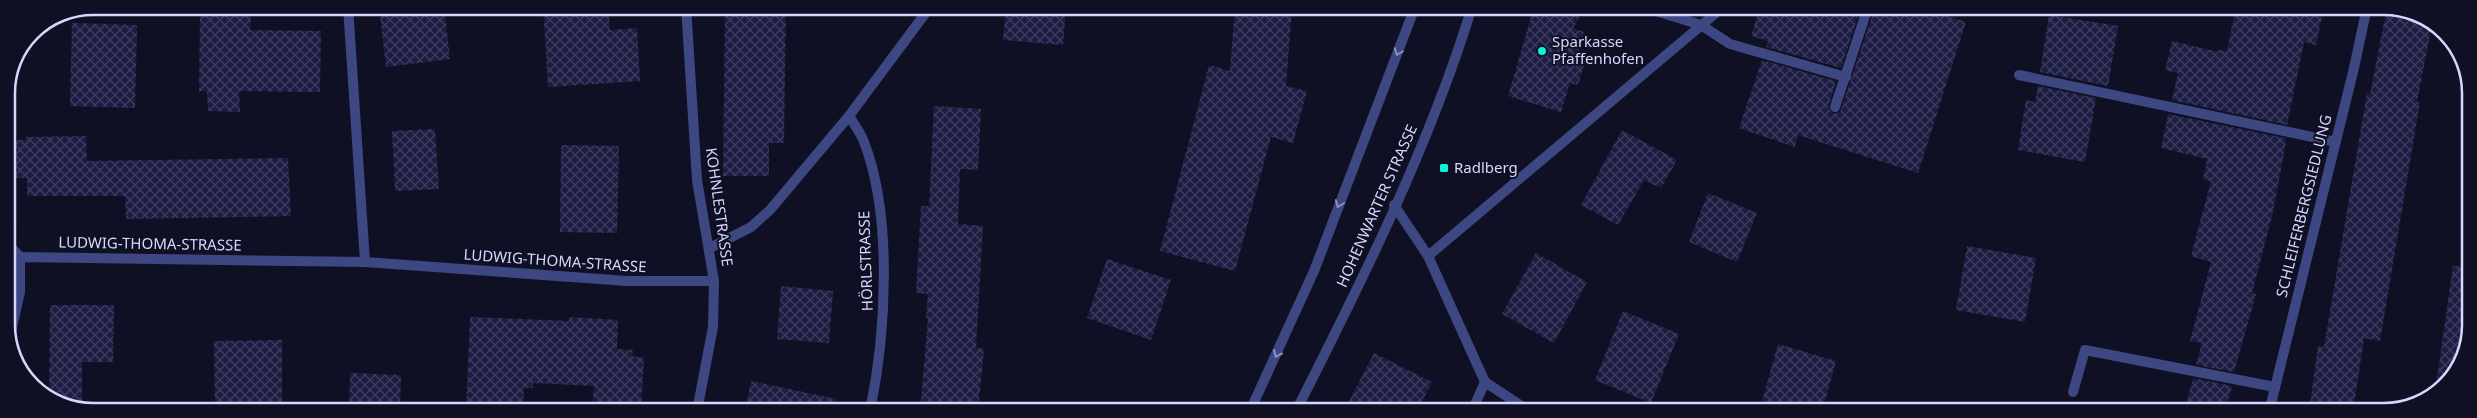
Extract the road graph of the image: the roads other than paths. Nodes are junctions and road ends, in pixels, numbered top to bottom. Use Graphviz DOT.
graph roads {
  1 [pos="349,15"];
  2 [pos="687,15"];
  3 [pos="923,15"];
  4 [pos="1412,15"];
  5 [pos="1469,15"];
  6 [pos="1669,15"];
  7 [pos="1714,15"];
  8 [pos="1865,15"];
  9 [pos="2365,15"];
  10 [pos="1701,25"];
  11 [pos="2019,74"];
  12 [pos="1846,77"];
  13 [pos="1835,107"];
  14 [pos="849,116"];
  15 [pos="2336,142"];
  16 [pos="1394,205"];
  17 [pos="710,248"];
  18 [pos="15,252"];
  19 [pos="1428,256"];
  20 [pos="20,257"];
  21 [pos="365,262"];
  22 [pos="714,281"];
  23 [pos="15,314"];
  24 [pos="1485,382"];
  25 [pos="2275,387"];
  26 [pos="2073,392"];
  27 [pos="699,403"];
  28 [pos="871,403"];
  29 [pos="1254,403"];
  30 [pos="1300,403"];
  31 [pos="1476,403"];
  32 [pos="1516,403"];
  33 [pos="2271,403"];
  1 -- 21 [label="street"];
  2 -- 17 [label="street, KOHNLESTRASSE"];
  3 -- 14 [label="street"];
  4 -- 29 [label="street, HOHENWARTER STRASSE, one-way"];
  5 -- 16 [label="street, HOHENWARTER STRASSE"];
  6 -- 10 [label="street"];
  7 -- 10 [label="street"];
  8 -- 12 [label="street"];
  9 -- 15 [label="street, SCHLEIFERBERGSIEDLUNG"];
  10 -- 12 [label="street"];
  10 -- 19 [label="street"];
  11 -- 15 [label="street"];
  12 -- 13 [label="street"];
  14 -- 17 [label="street"];
  14 -- 28 [label="street, HÖRLSTRASSE"];
  15 -- 25 [label="street, SCHLEIFERBERGSIEDLUNG"];
  16 -- 19 [label="street"];
  16 -- 30 [label="street, HOHENWARTER STRASSE"];
  17 -- 22 [label="street, KOHNLESTRASSE"];
  18 -- 20 [label="street"];
  19 -- 24 [label="street"];
  20 -- 21 [label="street, LUDWIG-THOMA-STRASSE"];
  20 -- 23 [label="street"];
  21 -- 22 [label="street, LUDWIG-THOMA-STRASSE"];
  22 -- 27 [label="street, KOHNLESTRASSE"];
  24 -- 31 [label="street"];
  24 -- 32 [label="street"];
  25 -- 26 [label="street"];
  25 -- 33 [label="street, SCHLEIFERBERGSIEDLUNG"];
}
